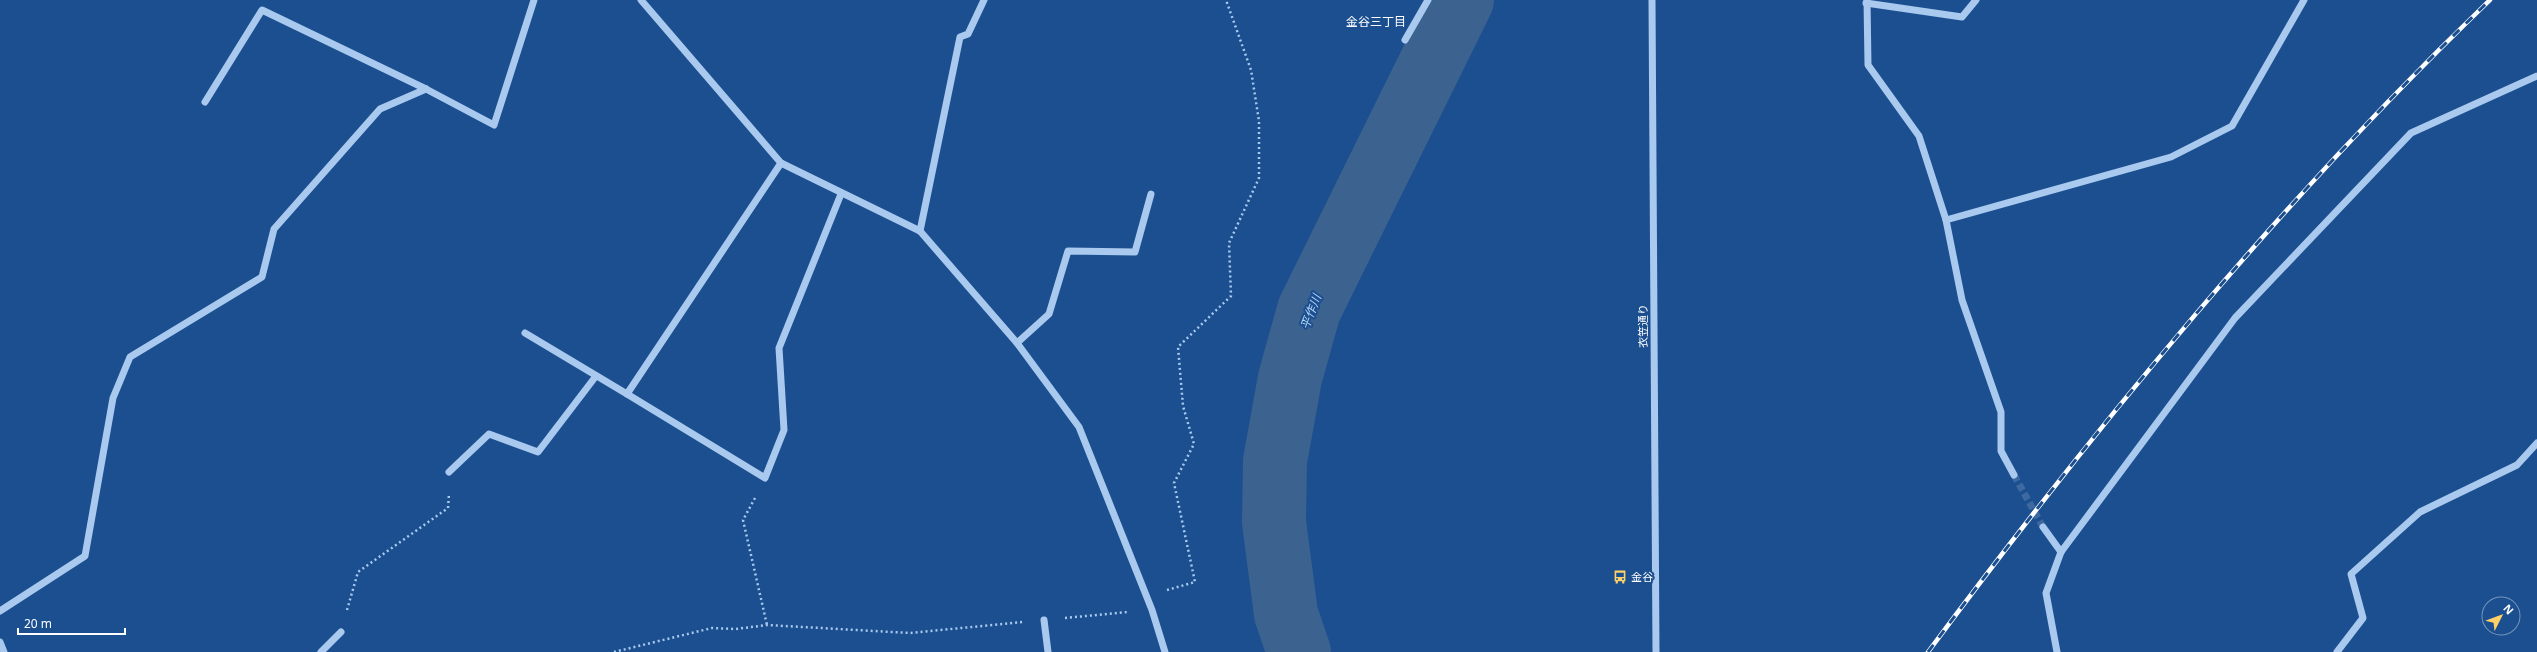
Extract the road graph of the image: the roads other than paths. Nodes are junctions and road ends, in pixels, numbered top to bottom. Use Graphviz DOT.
graph roads {
  1 [pos="534,0"];
  2 [pos="984,0"];
  3 [pos="1428,0"];
  4 [pos="1652,0"];
  5 [pos="1976,0"];
  6 [pos="2304,0"];
  7 [pos="643,1"];
  8 [pos="1867,1"];
  9 [pos="1405,40"];
  10 [pos="2537,76"];
  11 [pos="426,88"];
  12 [pos="205,102"];
  13 [pos="781,162"];
  14 [pos="841,194"];
  15 [pos="1151,194"];
  16 [pos="1946,220"];
  17 [pos="920,231"];
  18 [pos="525,332"];
  19 [pos="1017,342"];
  20 [pos="596,376"];
  21 [pos="628,394"];
  22 [pos="2537,443"];
  23 [pos="449,472"];
  24 [pos="2014,475"];
  25 [pos="2043,527"];
  26 [pos="2061,552"];
  27 [pos="0,611"];
  28 [pos="1044,620"];
  29 [pos="342,632"];
  30 [pos="0,642"];
  31 [pos="4,652"];
  32 [pos="321,652"];
  33 [pos="1048,652"];
  34 [pos="1165,652"];
  35 [pos="1656,652"];
  36 [pos="2057,652"];
  37 [pos="2337,652"];
  1 -- 11 [label="street"];
  2 -- 17 [label="street"];
  3 -- 9 [label="street"];
  4 -- 35 [label="street, 衣笠通り"];
  5 -- 8 [label="street"];
  6 -- 16 [label="street"];
  7 -- 13 [label="street"];
  8 -- 16 [label="street"];
  10 -- 26 [label="street"];
  11 -- 12 [label="street"];
  11 -- 27 [label="street"];
  13 -- 14 [label="street"];
  13 -- 21 [label="street"];
  14 -- 17 [label="street"];
  14 -- 21 [label="street"];
  15 -- 19 [label="street"];
  16 -- 24 [label="street"];
  17 -- 19 [label="street"];
  18 -- 20 [label="street"];
  19 -- 34 [label="street"];
  20 -- 21 [label="street"];
  20 -- 23 [label="street"];
  22 -- 37 [label="street"];
  25 -- 26 [label="street"];
  26 -- 36 [label="street"];
  28 -- 33 [label="street"];
  29 -- 32 [label="street"];
  30 -- 31 [label="street"];
}
